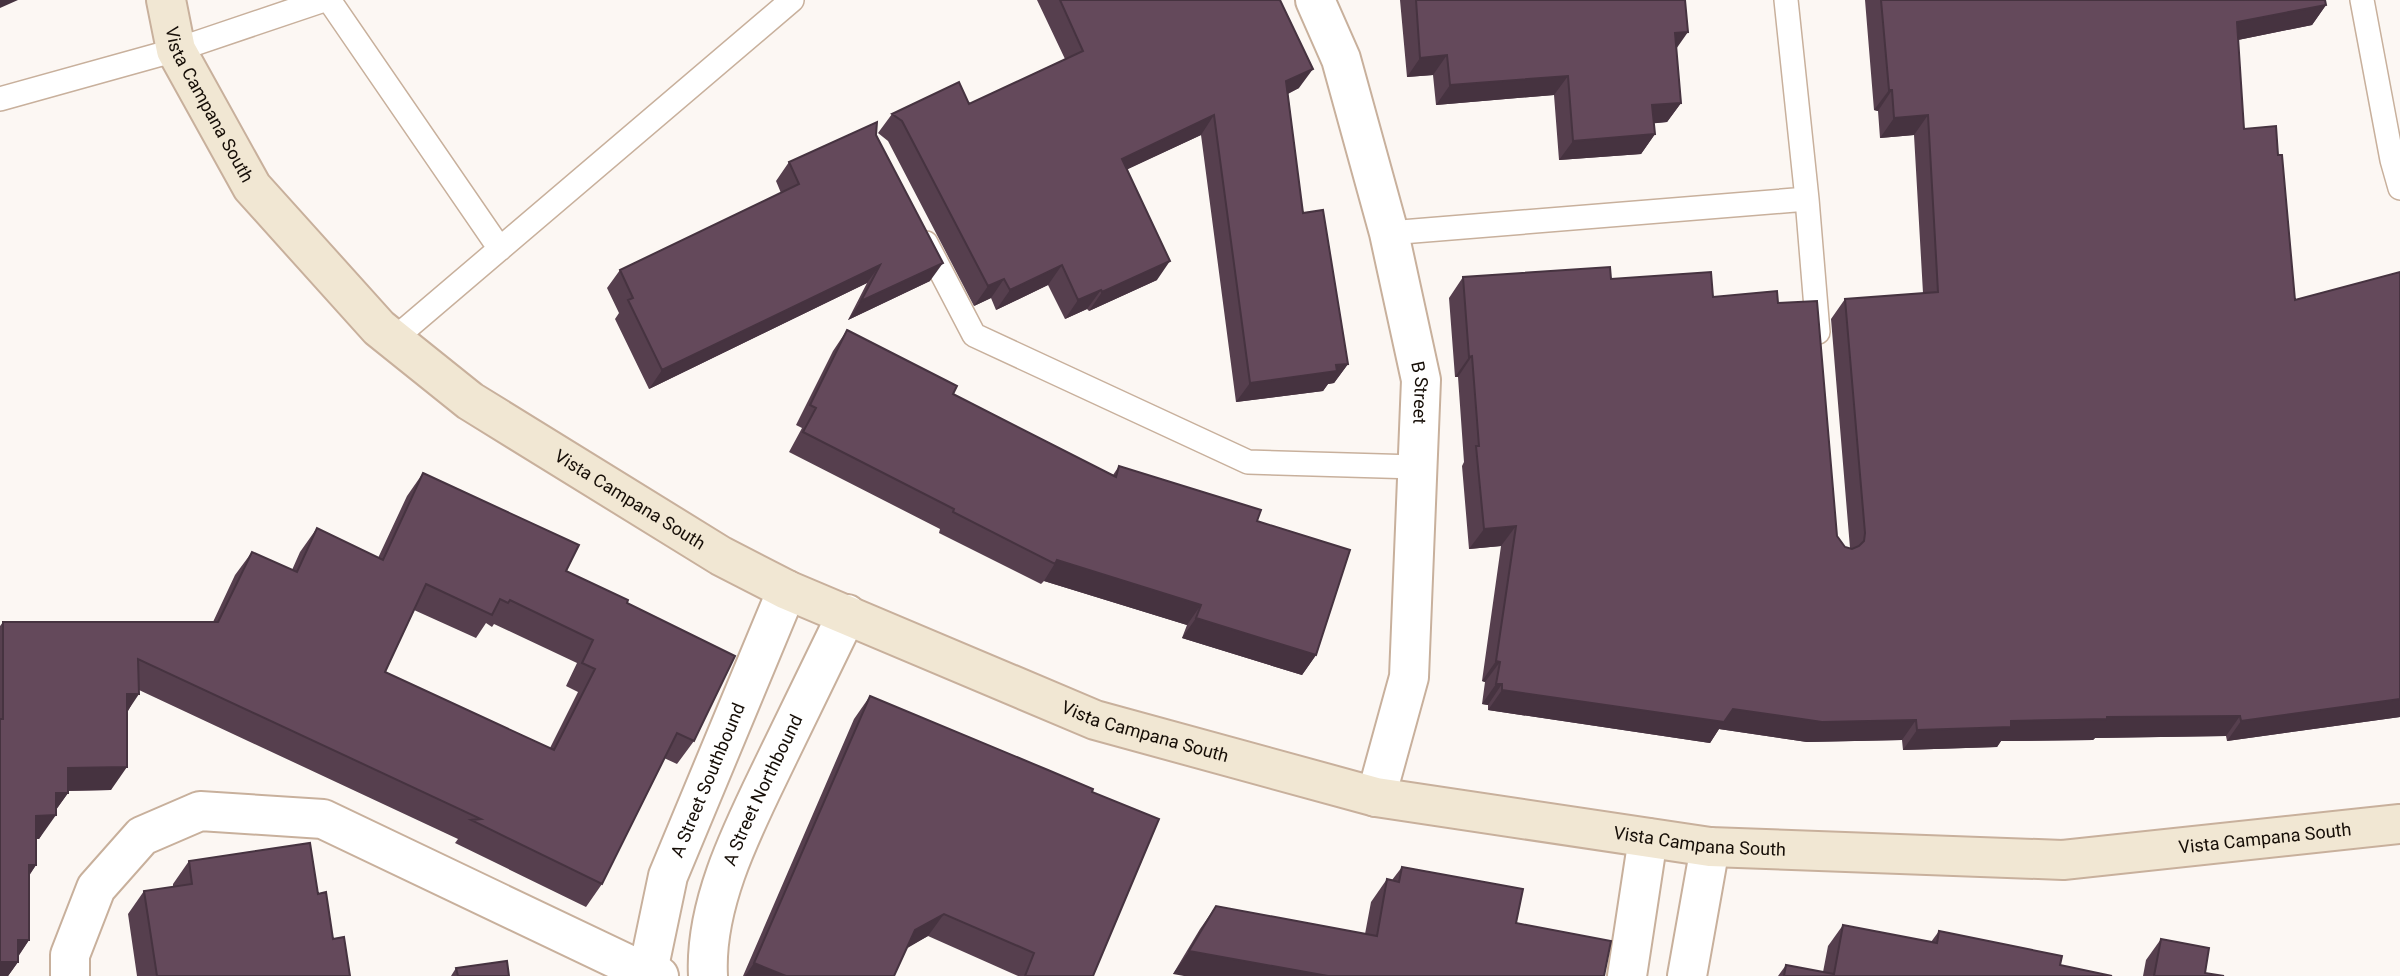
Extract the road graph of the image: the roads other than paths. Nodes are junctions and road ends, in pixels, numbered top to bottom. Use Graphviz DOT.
graph roads {
  1 [pos="166,0"];
  2 [pos="327,0"];
  3 [pos="792,0"];
  4 [pos="1315,0"];
  5 [pos="1786,0"];
  6 [pos="2362,0"];
  7 [pos="176,50"];
  8 [pos="0,99"];
  9 [pos="2396,159"];
  10 [pos="2400,188"];
  11 [pos="1807,199"];
  12 [pos="919,229"];
  13 [pos="1389,233"];
  14 [pos="500,249"];
  15 [pos="394,339"];
  16 [pos="1820,350"];
  17 [pos="1416,467"];
  18 [pos="787,590"];
  19 [pos="847,614"];
  20 [pos="1376,797"];
  21 [pos="2400,824"];
  22 [pos="1647,838"];
  23 [pos="1710,847"];
  24 [pos="651,975"];
  25 [pos="70,976"];
  26 [pos="708,976"];
  27 [pos="1627,976"];
  28 [pos="1687,976"];
  1 -- 7 [label="street, Vista Campana South"];
  2 -- 7 [label="lane"];
  2 -- 14 [label="lane"];
  3 -- 14 [label="lane"];
  4 -- 13 [label="street, B Street"];
  5 -- 11 [label="lane"];
  6 -- 9 [label="lane"];
  7 -- 8 [label="lane"];
  7 -- 15 [label="street, Vista Campana South"];
  9 -- 10 [label="lane"];
  11 -- 13 [label="lane"];
  11 -- 16 [label="lane"];
  12 -- 17 [label="lane"];
  13 -- 17 [label="street, B Street"];
  14 -- 15 [label="lane"];
  15 -- 18 [label="street, Vista Campana South"];
  17 -- 20 [label="street, B Street"];
  18 -- 19 [label="street, Vista Campana South"];
  18 -- 24 [label="street, A Street Southbound"];
  19 -- 20 [label="street, Vista Campana South"];
  19 -- 26 [label="street, A Street Northbound"];
  20 -- 22 [label="street, Vista Campana South"];
  21 -- 23 [label="street, Vista Campana South"];
  22 -- 23 [label="street, Vista Campana South"];
  22 -- 27 [label="street"];
  23 -- 28 [label="street"];
  24 -- 25 [label="street"];
}
